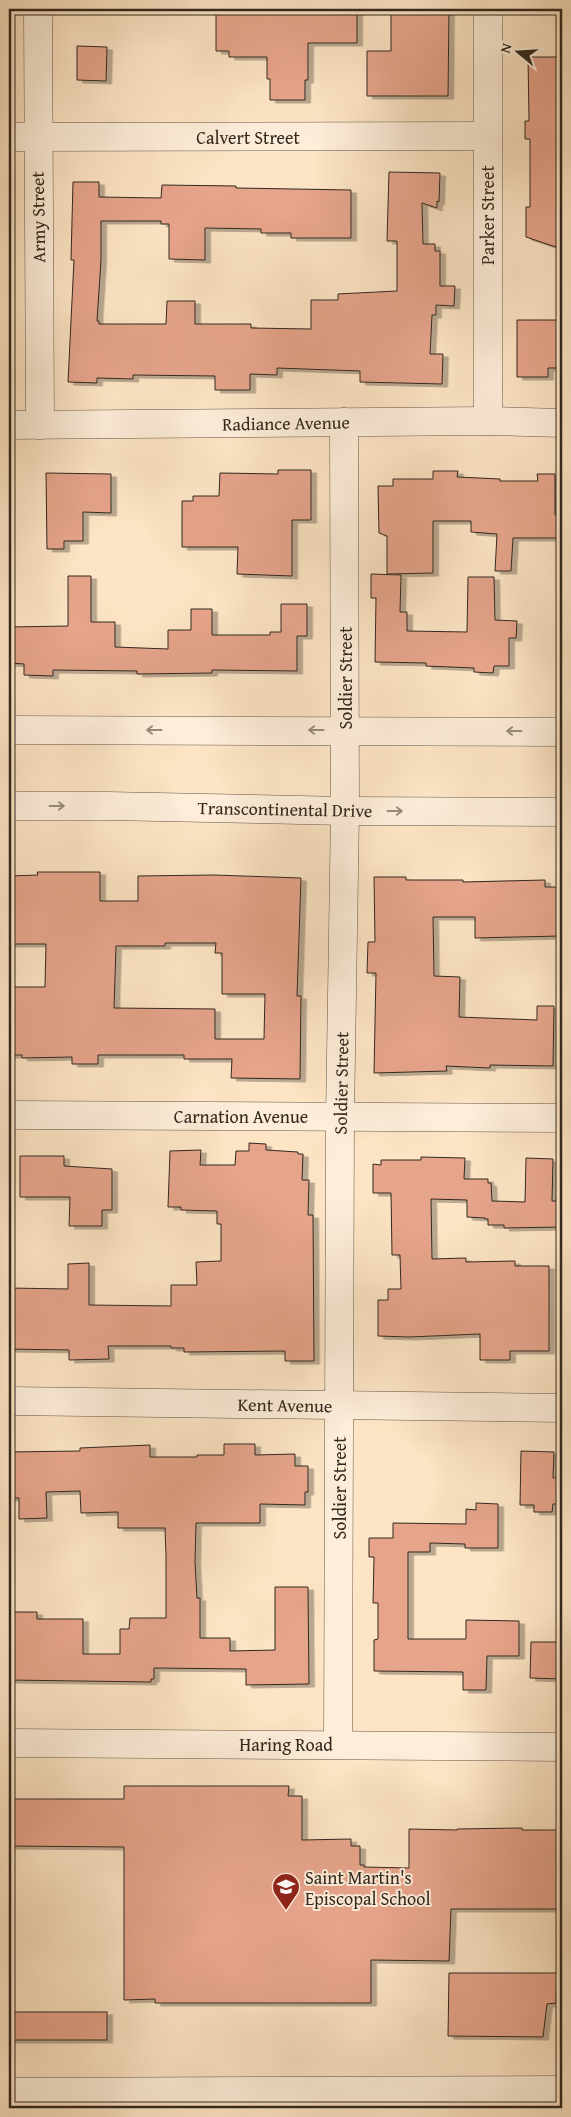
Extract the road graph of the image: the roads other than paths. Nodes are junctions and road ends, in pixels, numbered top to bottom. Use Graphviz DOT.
graph roads {
  1 [pos="38,9"];
  2 [pos="488,9"];
  3 [pos="487,136"];
  4 [pos="9,137"];
  5 [pos="37,137"];
  6 [pos="488,421"];
  7 [pos="344,422"];
  8 [pos="562,423"];
  9 [pos="9,425"];
  10 [pos="40,425"];
  11 [pos="9,730"];
  12 [pos="345,730"];
  13 [pos="562,732"];
  14 [pos="9,806"];
  15 [pos="345,811"];
  16 [pos="562,812"];
  17 [pos="9,1115"];
  18 [pos="340,1117"];
  19 [pos="562,1118"];
  20 [pos="9,1401"];
  21 [pos="340,1406"];
  22 [pos="562,1408"];
  23 [pos="9,1743"];
  24 [pos="338,1744"];
  25 [pos="562,1747"];
  26 [pos="562,2090"];
  27 [pos="9,2092"];
  28 [pos="77,2100"];
  1 -- 5 [label="street, Army Street"];
  2 -- 3 [label="street, Parker Street"];
  3 -- 5 [label="street, Calvert Street"];
  3 -- 6 [label="street, Parker Street"];
  4 -- 5 [label="street, Calvert Street"];
  5 -- 10 [label="street, Army Street"];
  6 -- 7 [label="street, Radiance Avenue"];
  6 -- 8 [label="street, Radiance Avenue"];
  7 -- 10 [label="street, Radiance Avenue"];
  7 -- 12 [label="street, Soldier Street"];
  9 -- 10 [label="street, Radiance Avenue"];
  12 -- 11 [label="street, one-way"];
  13 -- 12 [label="street, one-way"];
  12 -- 15 [label="street, Soldier Street"];
  14 -- 15 [label="street, Transcontinental Drive, one-way"];
  15 -- 16 [label="street, Transcontinental Drive, one-way"];
  15 -- 18 [label="street, Soldier Street"];
  17 -- 18 [label="street, Carnation Avenue"];
  18 -- 19 [label="street, Carnation Avenue"];
  18 -- 21 [label="street, Soldier Street"];
  20 -- 21 [label="street, Kent Avenue"];
  21 -- 22 [label="street, Kent Avenue"];
  21 -- 24 [label="street, Soldier Street"];
  23 -- 24 [label="street, Haring Road"];
  24 -- 25 [label="street, Haring Road"];
  26 -- 28 [label="street"];
  27 -- 28 [label="street"];
}
